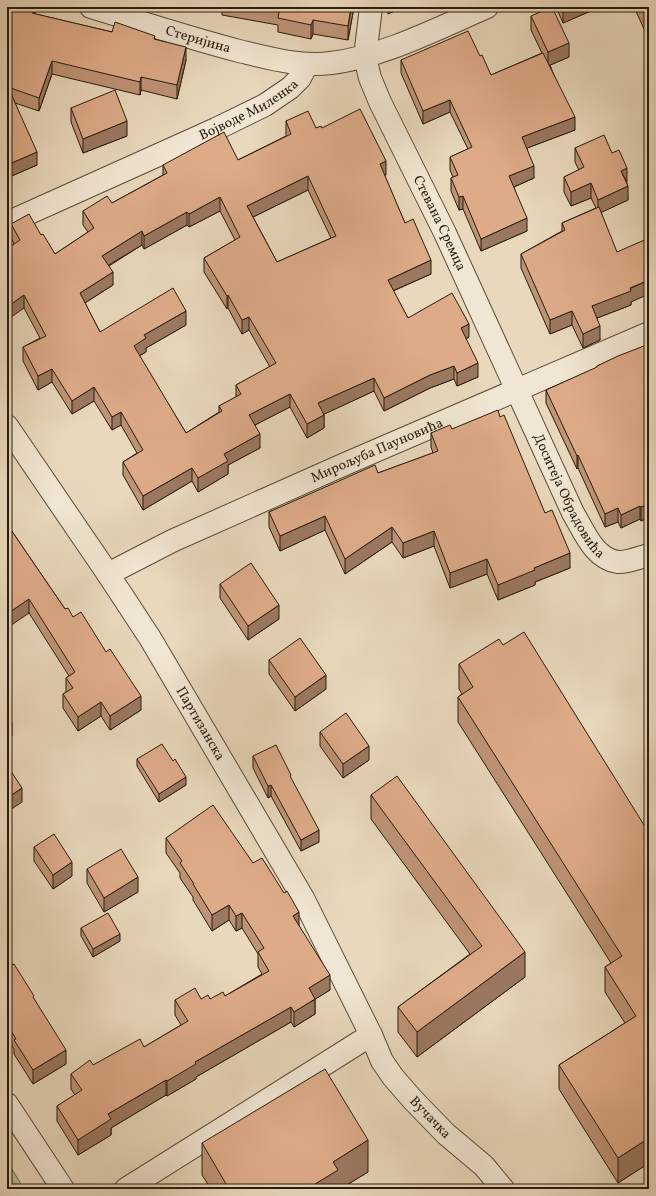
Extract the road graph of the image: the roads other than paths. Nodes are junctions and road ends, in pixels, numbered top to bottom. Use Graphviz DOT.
graph roads {
  1 [pos="91,7"];
  2 [pos="371,7"];
  3 [pos="487,7"];
  4 [pos="365,57"];
  5 [pos="307,64"];
  6 [pos="7,223"];
  7 [pos="649,333"];
  8 [pos="517,389"];
  9 [pos="7,426"];
  10 [pos="649,555"];
  11 [pos="108,574"];
  12 [pos="371,1035"];
  13 [pos="7,1104"];
  14 [pos="63,1189"];
  15 [pos="126,1189"];
  16 [pos="503,1189"];
  1 -- 5 [label="street, Стеријина"];
  2 -- 4 [label="street"];
  3 -- 4 [label="street, Војводе Миленка"];
  4 -- 5 [label="street, Војводе Миленка"];
  4 -- 8 [label="street, Стевана Сремца"];
  5 -- 6 [label="street, Војводе Миленка"];
  7 -- 8 [label="street, Мирољуба Пауновића"];
  8 -- 10 [label="street, Доситеја Обрадовића"];
  8 -- 11 [label="street, Мирољуба Пауновића"];
  9 -- 11 [label="street, Партизанска"];
  11 -- 12 [label="street, Партизанска"];
  12 -- 15 [label="street"];
  12 -- 16 [label="street, Вучачка"];
  13 -- 14 [label="street"];
}
